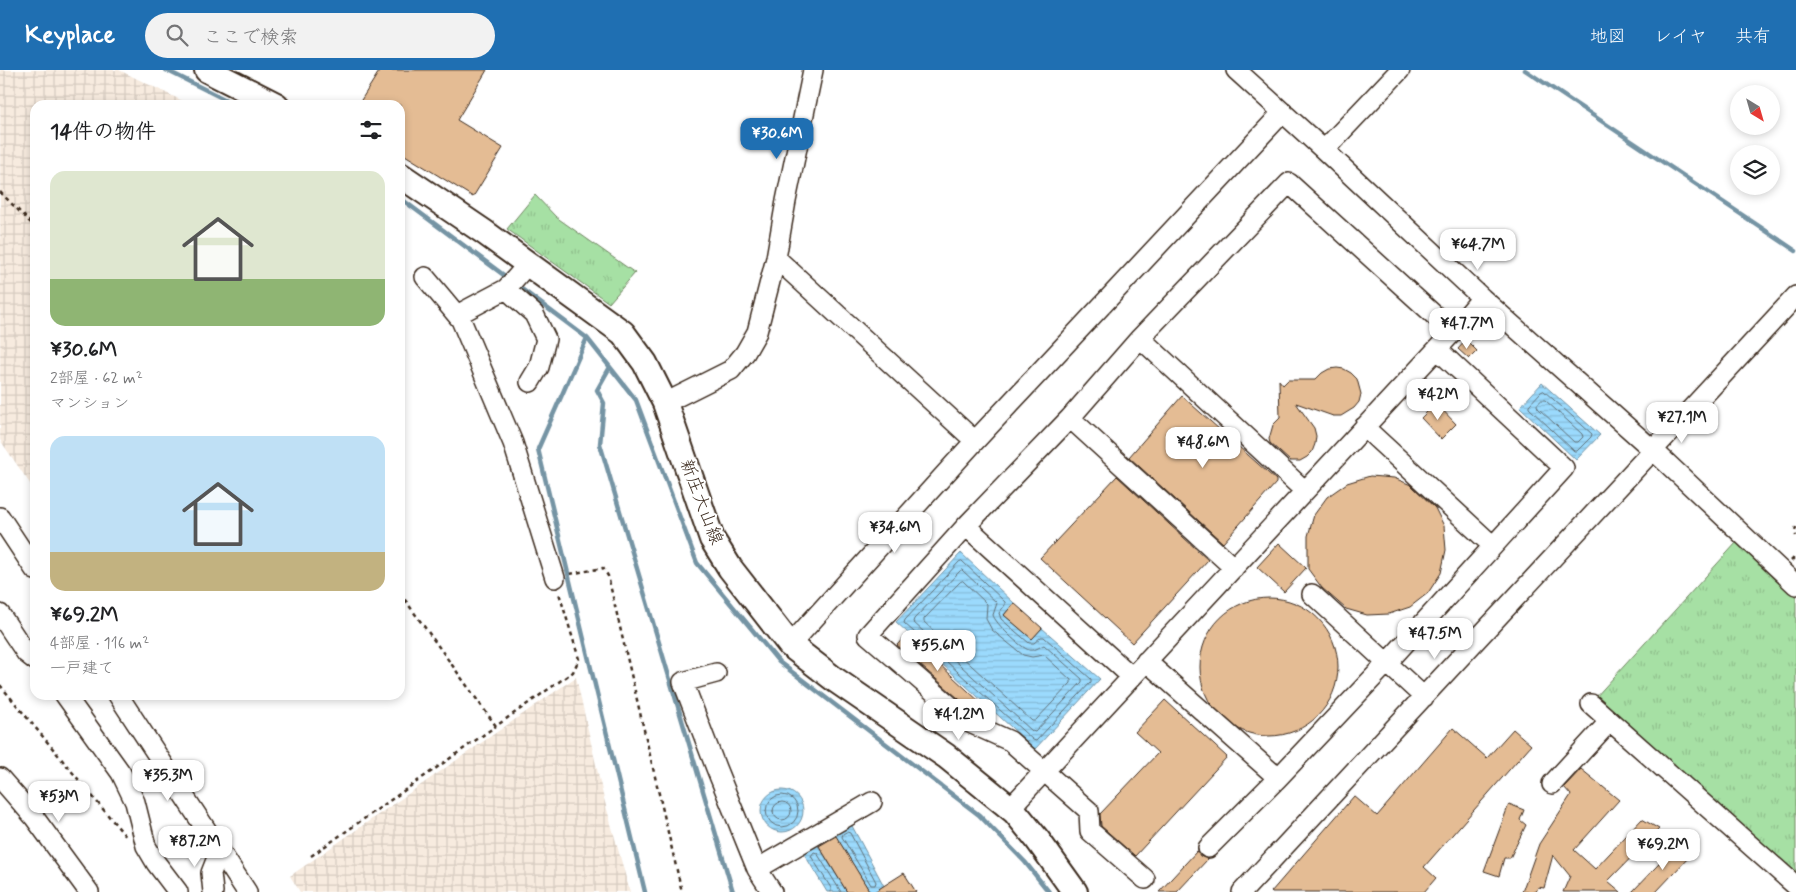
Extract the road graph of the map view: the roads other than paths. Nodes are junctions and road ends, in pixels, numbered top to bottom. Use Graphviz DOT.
graph roads {
  1 [pos="207,70"];
  2 [pos="813,70"];
  3 [pos="1236,70"];
  4 [pos="1400,70"];
  5 [pos="266,100"];
  6 [pos="1283,112"];
  7 [pos="1324,150"];
  8 [pos="405,179"];
  9 [pos="776,258"];
  10 [pos="528,264"];
  11 [pos="425,277"];
  12 [pos="506,289"];
  13 [pos="1796,296"];
  14 [pos="1482,298"];
  15 [pos="457,315"];
  16 [pos="1453,332"];
  17 [pos="1140,338"];
  18 [pos="1438,349"];
  19 [pos="530,382"];
  20 [pos="665,403"];
  21 [pos="1070,418"];
  22 [pos="1364,427"];
  23 [pos="975,440"];
  24 [pos="1653,450"];
  25 [pos="1305,491"];
  26 [pos="0,517"];
  27 [pos="966,526"];
  28 [pos="1493,546"];
  29 [pos="30,562"];
  30 [pos="1234,568"];
  31 [pos="555,578"];
  32 [pos="1796,585"];
  33 [pos="1312,594"];
  34 [pos="0,614"];
  35 [pos="790,645"];
  36 [pos="30,656"];
  37 [pos="1146,661"];
  38 [pos="1387,663"];
  39 [pos="716,673"];
  40 [pos="1132,677"];
  41 [pos="1424,697"];
  42 [pos="69,700"];
  43 [pos="121,700"];
  44 [pos="1591,704"];
  45 [pos="1610,721"];
  46 [pos="1044,771"];
  47 [pos="0,778"];
  48 [pos="1278,778"];
  49 [pos="1552,784"];
  50 [pos="872,802"];
  51 [pos="1010,808"];
  52 [pos="1208,848"];
  53 [pos="220,850"];
  54 [pos="758,869"];
  55 [pos="1145,879"];
  56 [pos="1796,886"];
  57 [pos="89,892"];
  58 [pos="178,892"];
  59 [pos="213,892"];
  60 [pos="246,892"];
  61 [pos="772,892"];
  62 [pos="1075,892"];
  63 [pos="1242,892"];
  1 -- 5 [label="main road"];
  2 -- 9 [label="street"];
  3 -- 6 [label="street"];
  4 -- 7 [label="street"];
  6 -- 7 [label="street"];
  6 -- 23 [label="street"];
  7 -- 14 [label="street"];
  8 -- 10 [label="main road, 新庄大山線"];
  9 -- 20 [label="street"];
  9 -- 23 [label="street"];
  10 -- 12 [label="street"];
  10 -- 20 [label="main road, 新庄大山線"];
  11 -- 15 [label="street"];
  12 -- 15 [label="street"];
  12 -- 19 [label="street"];
  13 -- 24 [label="street"];
  14 -- 16 [label="street"];
  14 -- 24 [label="street"];
  15 -- 31 [label="street"];
  16 -- 17 [label="street"];
  16 -- 18 [label="street"];
  17 -- 21 [label="street"];
  17 -- 25 [label="street"];
  18 -- 22 [label="street"];
  18 -- 28 [label="street"];
  20 -- 35 [label="main road, 新庄大山線"];
  21 -- 27 [label="street"];
  21 -- 30 [label="street"];
  22 -- 25 [label="street"];
  22 -- 28 [label="street"];
  23 -- 35 [label="street"];
  24 -- 32 [label="street"];
  24 -- 41 [label="street"];
  25 -- 30 [label="street"];
  26 -- 29 [label="street"];
  27 -- 40 [label="street"];
  27 -- 46 [label="street"];
  28 -- 38 [label="street"];
  30 -- 37 [label="street"];
  33 -- 38 [label="street"];
  34 -- 36 [label="street"];
  35 -- 51 [label="main road, 新庄大山線"];
  37 -- 40 [label="street"];
  37 -- 48 [label="street"];
  38 -- 41 [label="street"];
  38 -- 48 [label="street"];
  39 -- 54 [label="street"];
  40 -- 46 [label="street"];
  41 -- 63 [label="street"];
  42 -- 58 [label="street"];
  43 -- 53 [label="street"];
  44 -- 45 [label="street"];
  45 -- 49 [label="street"];
  45 -- 56 [label="street"];
  46 -- 51 [label="street"];
  46 -- 55 [label="street"];
  47 -- 57 [label="street"];
  48 -- 52 [label="street"];
  50 -- 54 [label="street"];
  51 -- 62 [label="main road, 新庄大山線"];
  53 -- 59 [label="street"];
  53 -- 60 [label="street"];
  54 -- 61 [label="street"];
}
